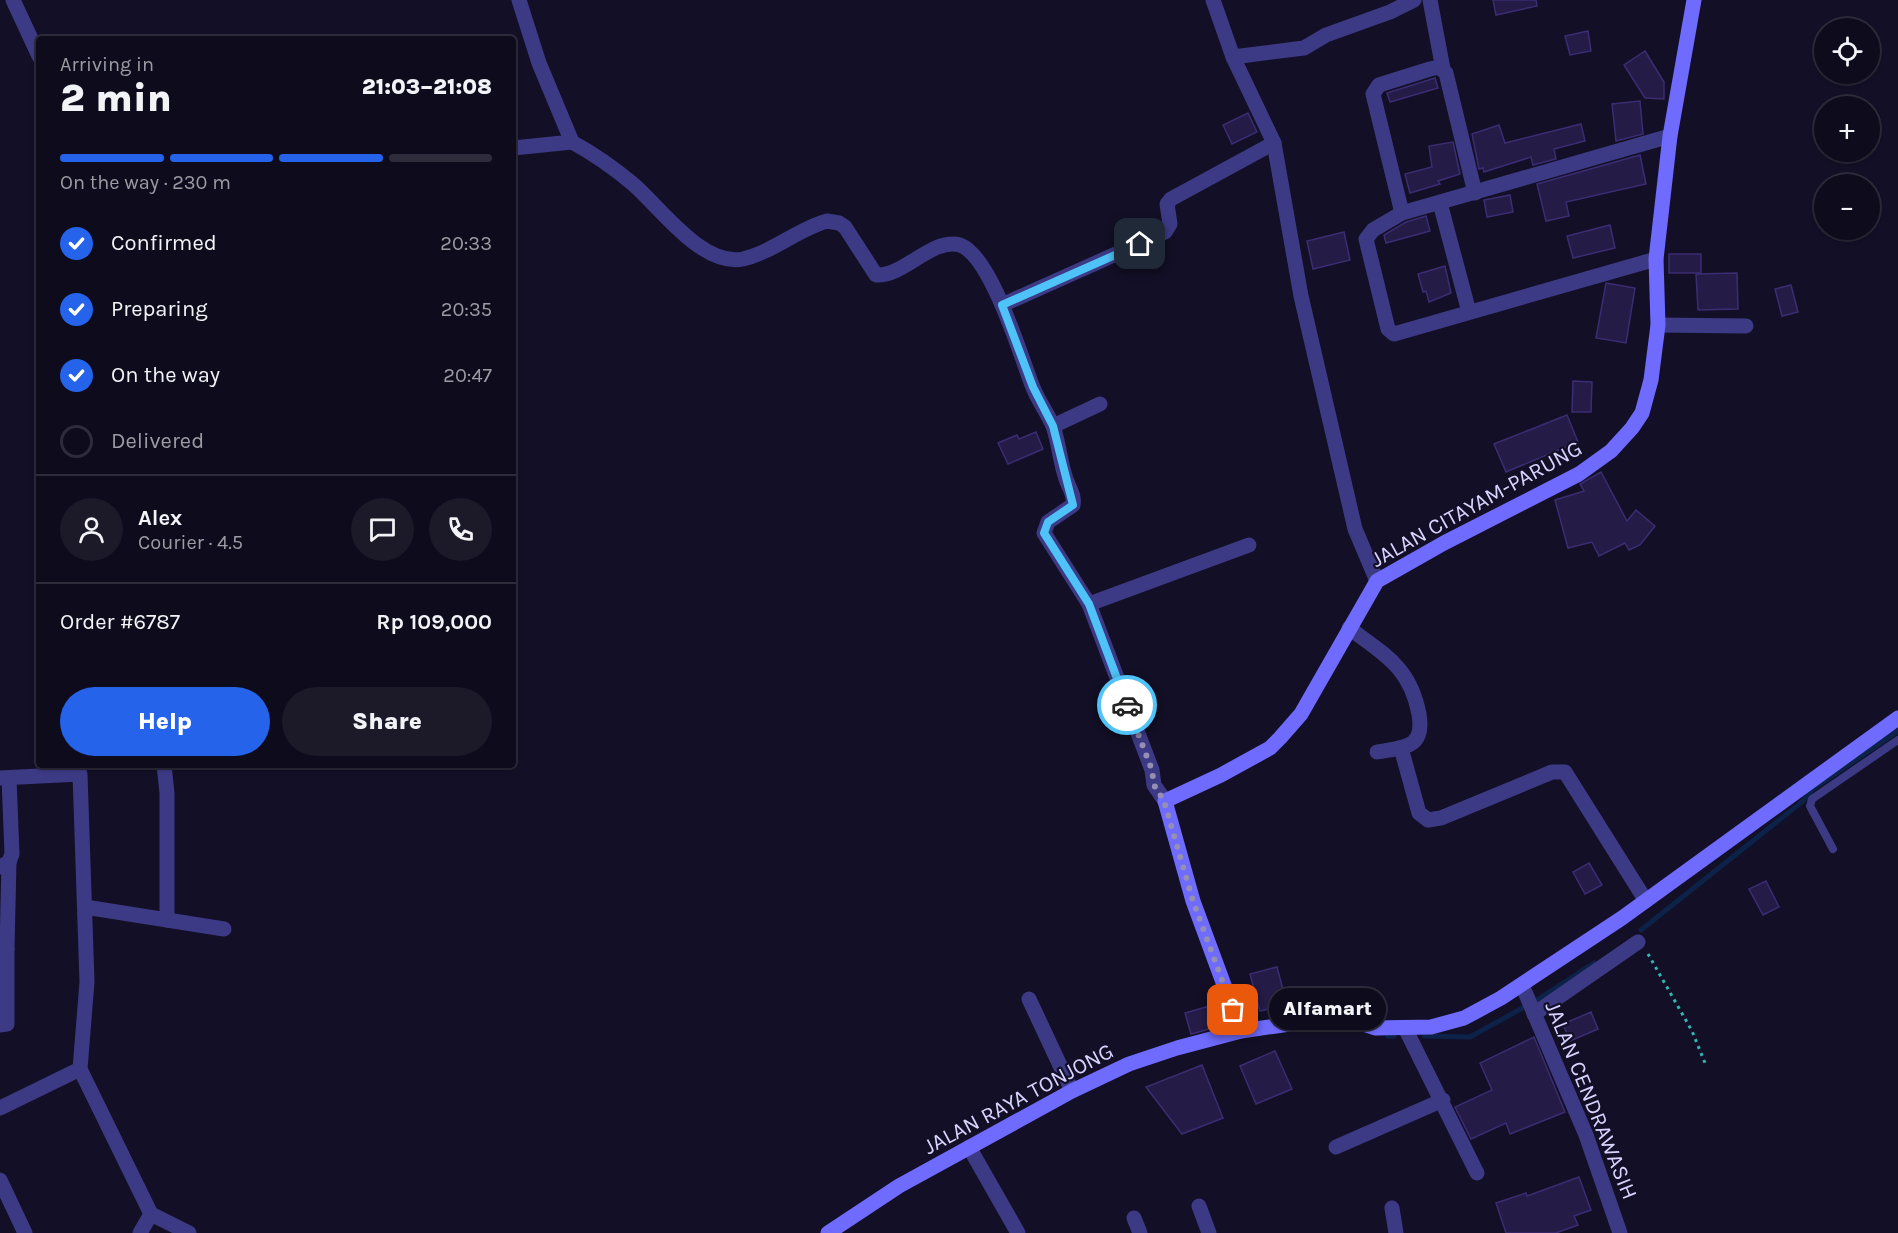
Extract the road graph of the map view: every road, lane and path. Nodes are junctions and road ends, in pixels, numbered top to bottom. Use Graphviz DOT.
graph roads {
  1 [pos="13,0"];
  2 [pos="519,0"];
  3 [pos="1213,0"];
  4 [pos="1414,0"];
  5 [pos="1430,0"];
  6 [pos="1694,0"];
  7 [pos="36,50"];
  8 [pos="1233,57"];
  9 [pos="1443,69"];
  10 [pos="1670,136"];
  11 [pos="572,142"];
  12 [pos="1274,143"];
  13 [pos="516,148"];
  14 [pos="1475,193"];
  15 [pos="1440,203"];
  16 [pos="1402,213"];
  17 [pos="1656,259"];
  18 [pos="1002,305"];
  19 [pos="1469,312"];
  20 [pos="1658,325"];
  21 [pos="1746,326"];
  22 [pos="1100,404"];
  23 [pos="1053,426"];
  24 [pos="1249,545"];
  25 [pos="1377,581"];
  26 [pos="1089,604"];
  27 [pos="1349,628"];
  28 [pos="1898,718"];
  29 [pos="1898,740"];
  30 [pos="1401,748"];
  31 [pos="1377,752"];
  32 [pos="164,768"];
  33 [pos="79,769"];
  34 [pos="5,778"];
  35 [pos="1164,801"];
  36 [pos="1833,849"];
  37 [pos="4,864"];
  38 [pos="1646,901"];
  39 [pos="85,907"];
  40 [pos="166,920"];
  41 [pos="224,929"];
  42 [pos="1638,942"];
  43 [pos="4,949"];
  44 [pos="1029,999"];
  45 [pos="1529,1001"];
  46 [pos="0,1025"];
  47 [pos="1405,1028"];
  48 [pos="1241,1031"];
  49 [pos="1705,1063"];
  50 [pos="80,1069"];
  51 [pos="1072,1091"];
  52 [pos="1443,1100"];
  53 [pos="0,1108"];
  54 [pos="969,1146"];
  55 [pos="1336,1147"];
  56 [pos="1477,1173"];
  57 [pos="0,1180"];
  58 [pos="1199,1206"];
  59 [pos="1392,1208"];
  60 [pos="151,1214"];
  61 [pos="1134,1218"];
  62 [pos="170,1228"];
  63 [pos="25,1233"];
  64 [pos="140,1233"];
  65 [pos="189,1233"];
  66 [pos="828,1233"];
  67 [pos="1018,1233"];
  68 [pos="1140,1233"];
  69 [pos="1209,1233"];
  70 [pos="1396,1233"];
  71 [pos="1620,1233"];
  1 -- 7 [label="street"];
  2 -- 11 [label="street"];
  3 -- 8 [label="street"];
  4 -- 8 [label="street"];
  5 -- 9 [label="street"];
  6 -- 10 [label="main road, JALAN CITAYAM-PARUNG"];
  8 -- 12 [label="street"];
  9 -- 14 [label="street"];
  9 -- 16 [label="street"];
  10 -- 14 [label="street"];
  10 -- 17 [label="main road, JALAN CITAYAM-PARUNG"];
  11 -- 13 [label="street"];
  11 -- 18 [label="street"];
  12 -- 18 [label="street"];
  12 -- 25 [label="street"];
  14 -- 15 [label="street"];
  15 -- 16 [label="street"];
  15 -- 19 [label="street"];
  16 -- 19 [label="street"];
  17 -- 19 [label="street"];
  17 -- 20 [label="main road, JALAN CITAYAM-PARUNG"];
  18 -- 23 [label="street"];
  20 -- 21 [label="street"];
  20 -- 25 [label="main road, JALAN CITAYAM-PARUNG"];
  22 -- 23 [label="street"];
  23 -- 26 [label="street"];
  24 -- 26 [label="street"];
  25 -- 27 [label="main road, JALAN CITAYAM-PARUNG"];
  26 -- 35 [label="street"];
  27 -- 30 [label="street"];
  27 -- 35 [label="main road, JALAN CITAYAM-PARUNG"];
  28 -- 38 [label="main road"];
  29 -- 36 [label="lane"];
  30 -- 31 [label="street"];
  30 -- 38 [label="street"];
  32 -- 40 [label="street"];
  33 -- 34 [label="street"];
  33 -- 39 [label="street"];
  34 -- 37 [label="street"];
  35 -- 48 [label="main road"];
  37 -- 43 [label="street"];
  38 -- 45 [label="main road"];
  39 -- 40 [label="street"];
  39 -- 50 [label="street"];
  40 -- 41 [label="street"];
  42 -- 45 [label="street"];
  42 -- 49 [label="path"];
  43 -- 46 [label="street"];
  44 -- 51 [label="street"];
  45 -- 47 [label="main road"];
  45 -- 71 [label="street, JALAN CENDRAWASIH"];
  47 -- 48 [label="main road"];
  47 -- 52 [label="street"];
  48 -- 51 [label="main road, JALAN RAYA TONJONG"];
  50 -- 53 [label="street"];
  50 -- 60 [label="street"];
  51 -- 54 [label="main road, JALAN RAYA TONJONG"];
  52 -- 55 [label="street"];
  52 -- 56 [label="street"];
  54 -- 66 [label="main road, JALAN RAYA TONJONG"];
  54 -- 67 [label="street"];
  57 -- 63 [label="street"];
  58 -- 69 [label="street"];
  59 -- 70 [label="street"];
  60 -- 62 [label="street"];
  60 -- 64 [label="street"];
  61 -- 68 [label="street"];
  62 -- 65 [label="street"];
}
